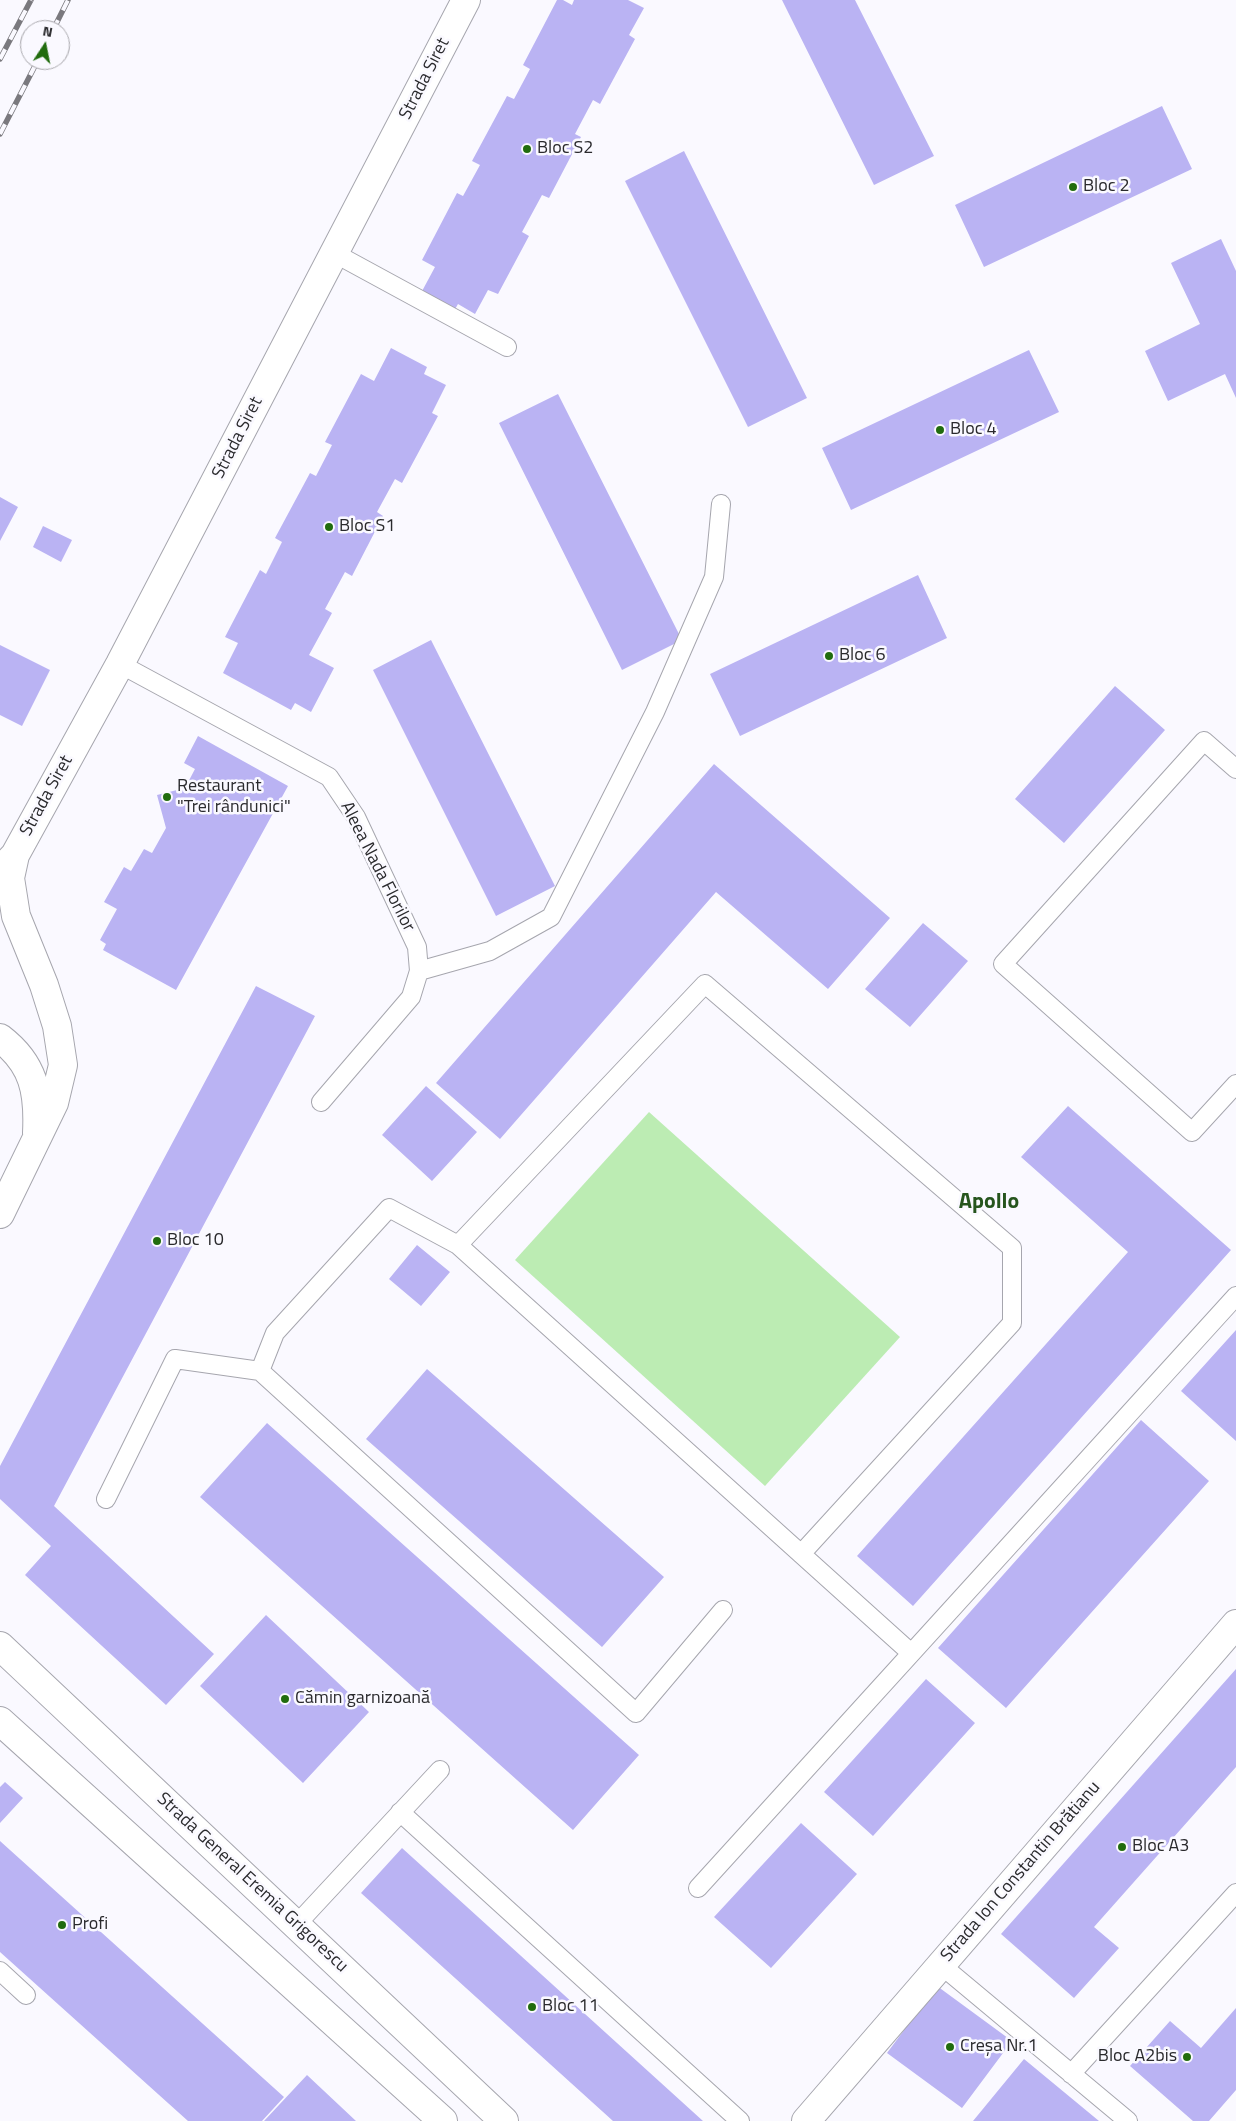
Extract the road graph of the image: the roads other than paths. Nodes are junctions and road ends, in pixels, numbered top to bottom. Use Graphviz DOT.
graph roads {
  1 [pos="466,0"];
  2 [pos="334,254"];
  3 [pos="507,347"];
  4 [pos="721,504"];
  5 [pos="120,664"];
  6 [pos="1236,769"];
  7 [pos="7,863"];
  8 [pos="419,971"];
  9 [pos="0,1038"];
  10 [pos="1236,1084"];
  11 [pos="321,1102"];
  12 [pos="36,1140"];
  13 [pos="0,1214"];
  14 [pos="458,1245"];
  15 [pos="1236,1296"];
  16 [pos="260,1371"];
  17 [pos="106,1499"];
  18 [pos="801,1554"];
  19 [pos="722,1610"];
  20 [pos="1236,1624"];
  21 [pos="0,1646"];
  22 [pos="911,1653"];
  23 [pos="0,1721"];
  24 [pos="440,1770"];
  25 [pos="400,1812"];
  26 [pos="698,1888"];
  27 [pos="1236,1894"];
  28 [pos="296,1925"];
  29 [pos="941,1965"];
  30 [pos="0,1971"];
  31 [pos="26,1995"];
  32 [pos="1071,2074"];
  33 [pos="443,2121"];
  34 [pos="504,2121"];
  35 [pos="740,2121"];
  36 [pos="806,2121"];
  37 [pos="1128,2121"];
  1 -- 2 [label="street, Strada Siret"];
  2 -- 3 [label="lane"];
  2 -- 5 [label="street, Strada Siret"];
  4 -- 8 [label="lane"];
  5 -- 7 [label="street, Strada Siret"];
  5 -- 8 [label="lane, Aleea Nada Florilor"];
  6 -- 10 [label="lane"];
  7 -- 12 [label="street"];
  8 -- 11 [label="lane, Aleea Nada Florilor"];
  9 -- 12 [label="street"];
  12 -- 13 [label="street"];
  14 -- 16 [label="lane"];
  14 -- 18 [label="lane"];
  14 -- 18 [label="lane"];
  15 -- 22 [label="lane"];
  16 -- 17 [label="lane"];
  16 -- 19 [label="lane"];
  18 -- 22 [label="lane"];
  20 -- 29 [label="street, Strada Ion Constantin Brătianu"];
  21 -- 28 [label="street, Strada General Eremia Grigorescu"];
  22 -- 26 [label="lane"];
  23 -- 33 [label="street"];
  24 -- 25 [label="lane"];
  25 -- 28 [label="lane"];
  25 -- 35 [label="lane"];
  27 -- 32 [label="lane"];
  28 -- 34 [label="street, Strada General Eremia Grigorescu"];
  29 -- 32 [label="lane"];
  29 -- 36 [label="street, Strada Ion Constantin Brătianu"];
  30 -- 31 [label="lane"];
  32 -- 37 [label="lane"];
}
